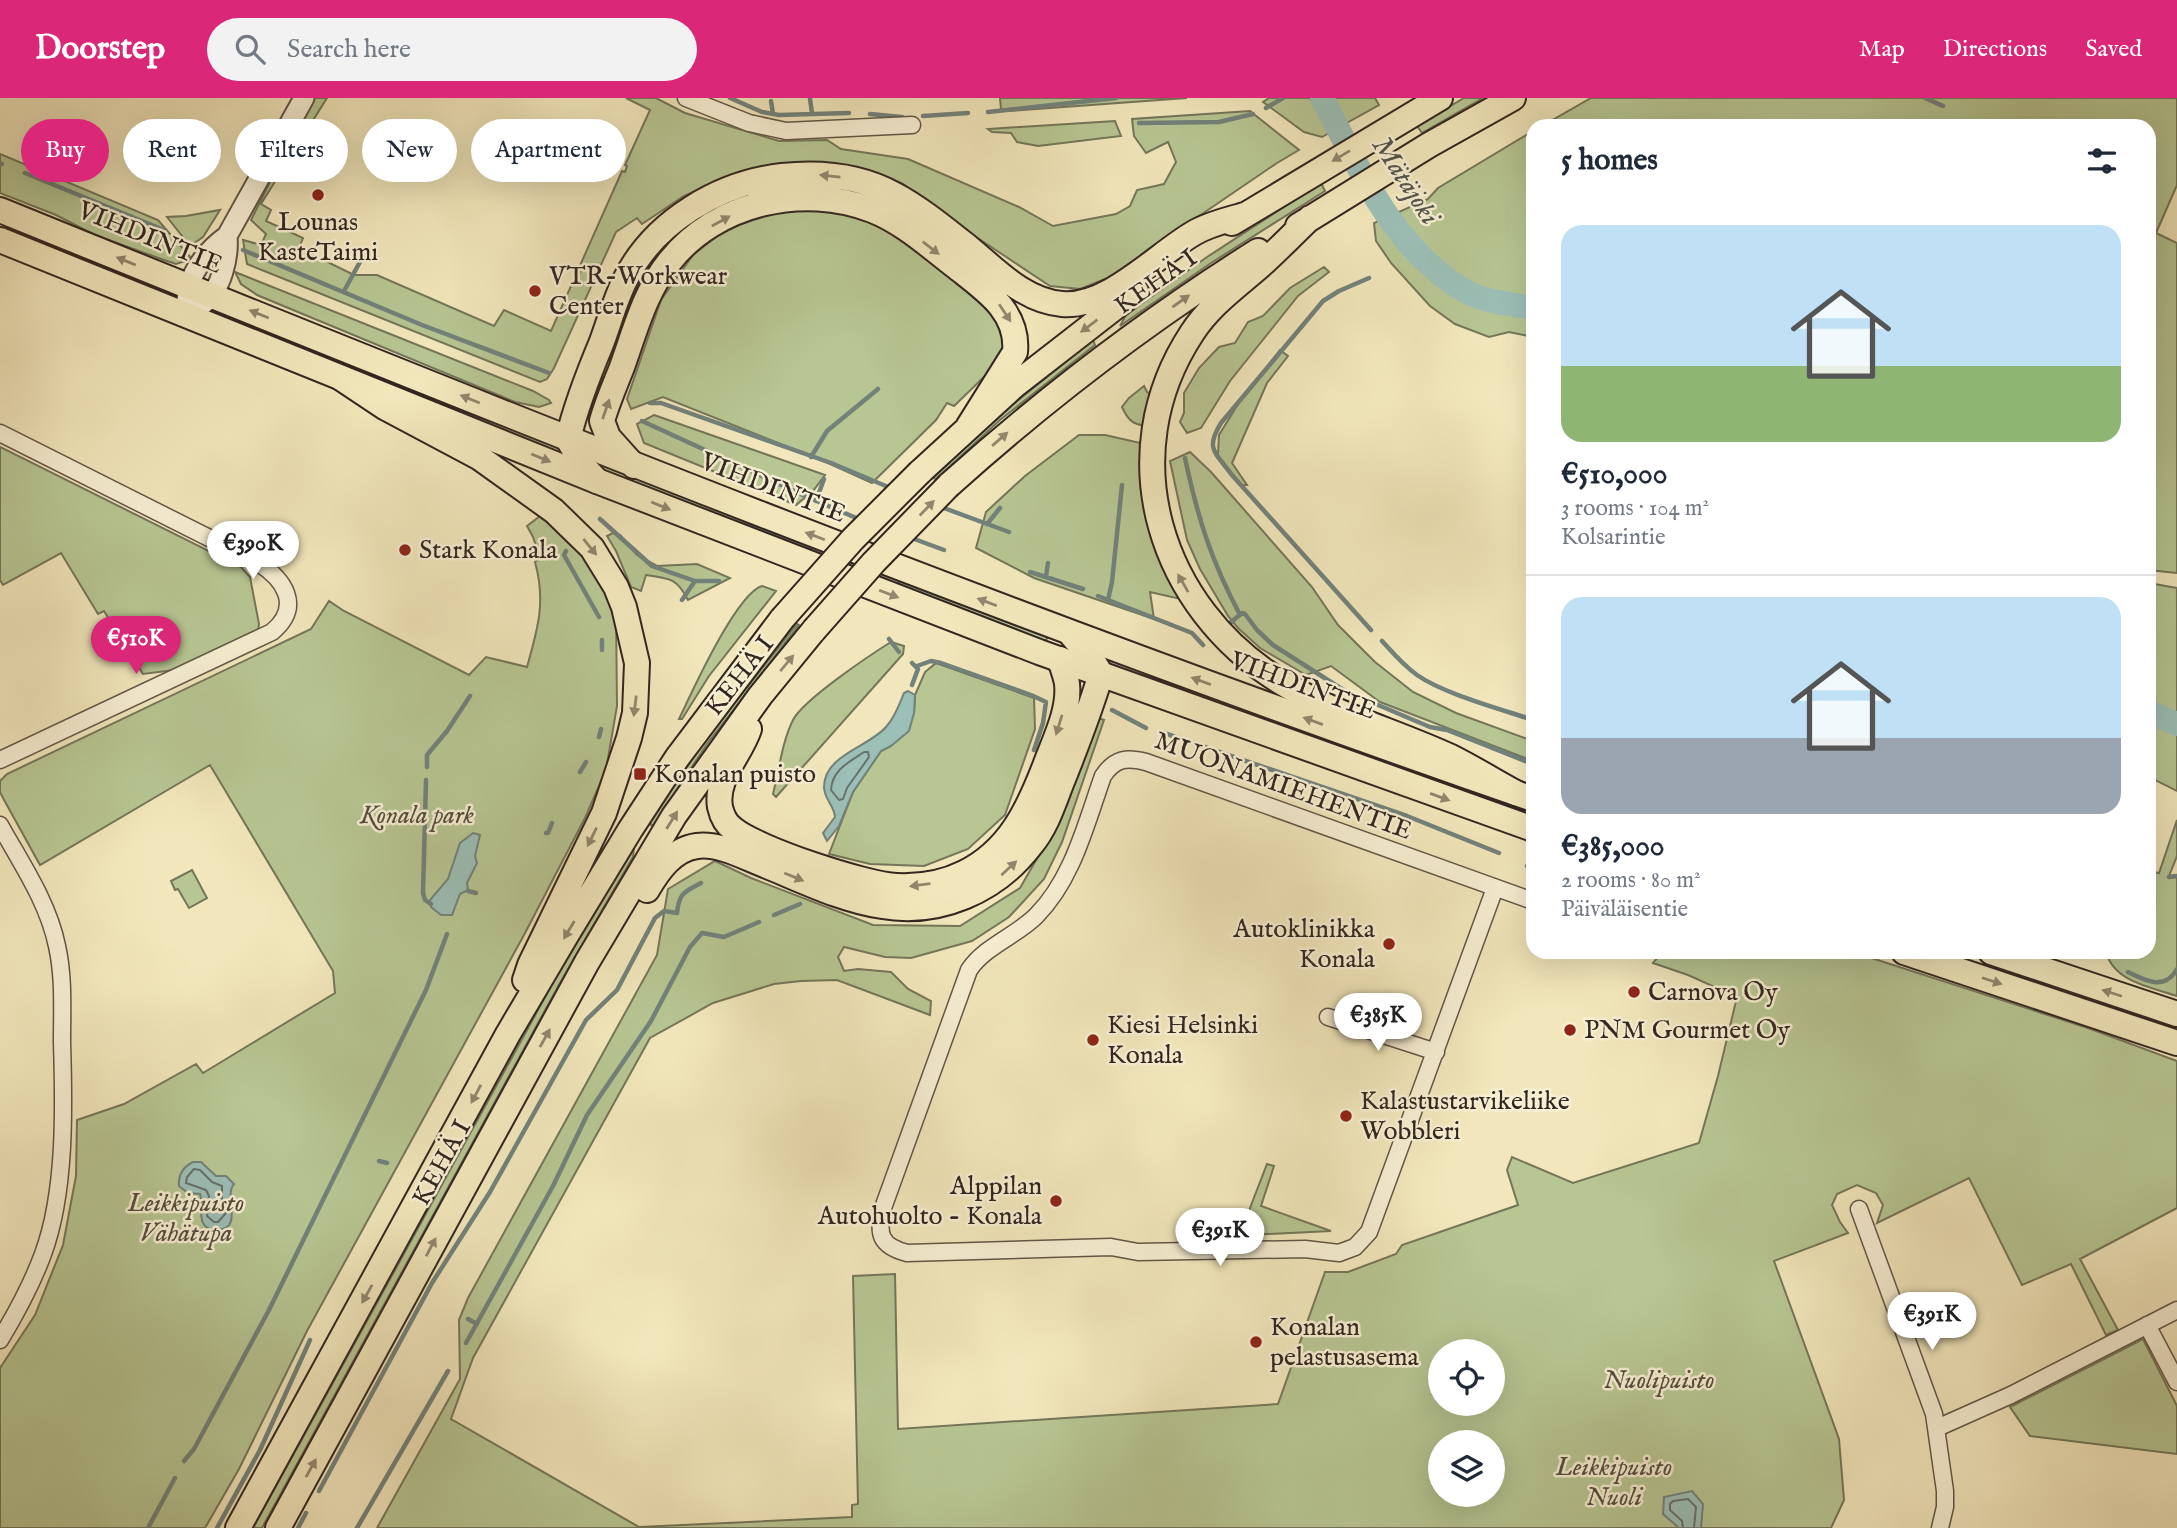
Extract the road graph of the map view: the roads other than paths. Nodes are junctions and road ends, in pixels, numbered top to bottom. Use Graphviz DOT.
graph roads {
  1 [pos="304,98"];
  2 [pos="686,98"];
  3 [pos="1440,98"];
  4 [pos="1513,98"];
  5 [pos="912,125"];
  6 [pos="0,210"];
  7 [pos="1244,215"];
  8 [pos="1310,218"];
  9 [pos="227,236"];
  10 [pos="0,240"];
  11 [pos="189,287"];
  12 [pos="213,296"];
  13 [pos="187,316"];
  14 [pos="341,378"];
  15 [pos="968,427"];
  16 [pos="0,433"];
  17 [pos="568,439"];
  18 [pos="634,466"];
  19 [pos="597,481"];
  20 [pos="1070,633"];
  21 [pos="1060,659"];
  22 [pos="1101,674"];
  23 [pos="760,696"];
  24 [pos="0,760"];
  25 [pos="1524,796"];
  26 [pos="0,825"];
  27 [pos="1526,826"];
  28 [pos="1495,888"];
  29 [pos="1526,899"];
  30 [pos="1924,959"];
  31 [pos="2012,959"];
  32 [pos="587,962"];
  33 [pos="2177,1014"];
  34 [pos="1328,1017"];
  35 [pos="508,1034"];
  36 [pos="2177,1043"];
  37 [pos="1436,1052"];
  38 [pos="1859,1209"];
  39 [pos="2177,1310"];
  40 [pos="2147,1325"];
  41 [pos="0,1340"];
  42 [pos="2177,1382"];
  43 [pos="1937,1428"];
  44 [pos="238,1528"];
  45 [pos="278,1528"];
  46 [pos="1940,1528"];
  1 -- 9 [label="street"];
  2 -- 5 [label="street"];
  3 -- 7 [label="main road, KEHÄ I, one-way"];
  4 -- 8 [label="main road, KEHÄ I"];
  11 -- 6 [label="main road, VIHDINTIE, one-way"];
  7 -- 15 [label="main road, KEHÄ I, one-way"];
  7 -- 17 [label="main road, one-way"];
  23 -- 8 [label="main road, KEHÄ I, one-way, bridge"];
  25 -- 8 [label="main road, one-way"];
  9 -- 11 [label="street"];
  9 -- 12 [label="street"];
  10 -- 13 [label="main road"];
  11 -- 12 [label="main road, VIHDINTIE"];
  11 -- 13 [label="street"];
  12 -- 13 [label="street"];
  17 -- 12 [label="main road, VIHDINTIE, one-way"];
  13 -- 14 [label="main road"];
  14 -- 19 [label="main road, one-way"];
  14 -- 35 [label="main road, one-way"];
  18 -- 15 [label="main road, one-way"];
  15 -- 35 [label="main road, KEHÄ I, one-way, bridge"];
  16 -- 24 [label="street"];
  17 -- 18 [label="main road, VIHDINTIE"];
  17 -- 19 [label="main road"];
  20 -- 18 [label="main road, VIHDINTIE, one-way"];
  19 -- 21 [label="main road, one-way"];
  20 -- 22 [label="main road"];
  25 -- 20 [label="main road, VIHDINTIE, one-way"];
  21 -- 22 [label="main road"];
  21 -- 23 [label="main road, one-way"];
  22 -- 27 [label="main road, one-way"];
  32 -- 22 [label="main road, one-way"];
  32 -- 23 [label="main road, KEHÄ I, one-way"];
  26 -- 41 [label="street"];
  28 -- 29 [label="street, MUONAMIEHENTIE"];
  28 -- 37 [label="street"];
  28 -- 37 [label="street, MUONAMIEHENTIE"];
  30 -- 36 [label="main road, one-way"];
  33 -- 31 [label="main road, one-way"];
  45 -- 32 [label="main road, KEHÄ I, one-way"];
  34 -- 37 [label="street"];
  35 -- 44 [label="main road, KEHÄ I, one-way"];
  38 -- 43 [label="street"];
  39 -- 40 [label="street"];
  40 -- 42 [label="street"];
  40 -- 43 [label="street"];
  43 -- 46 [label="street"];
}
